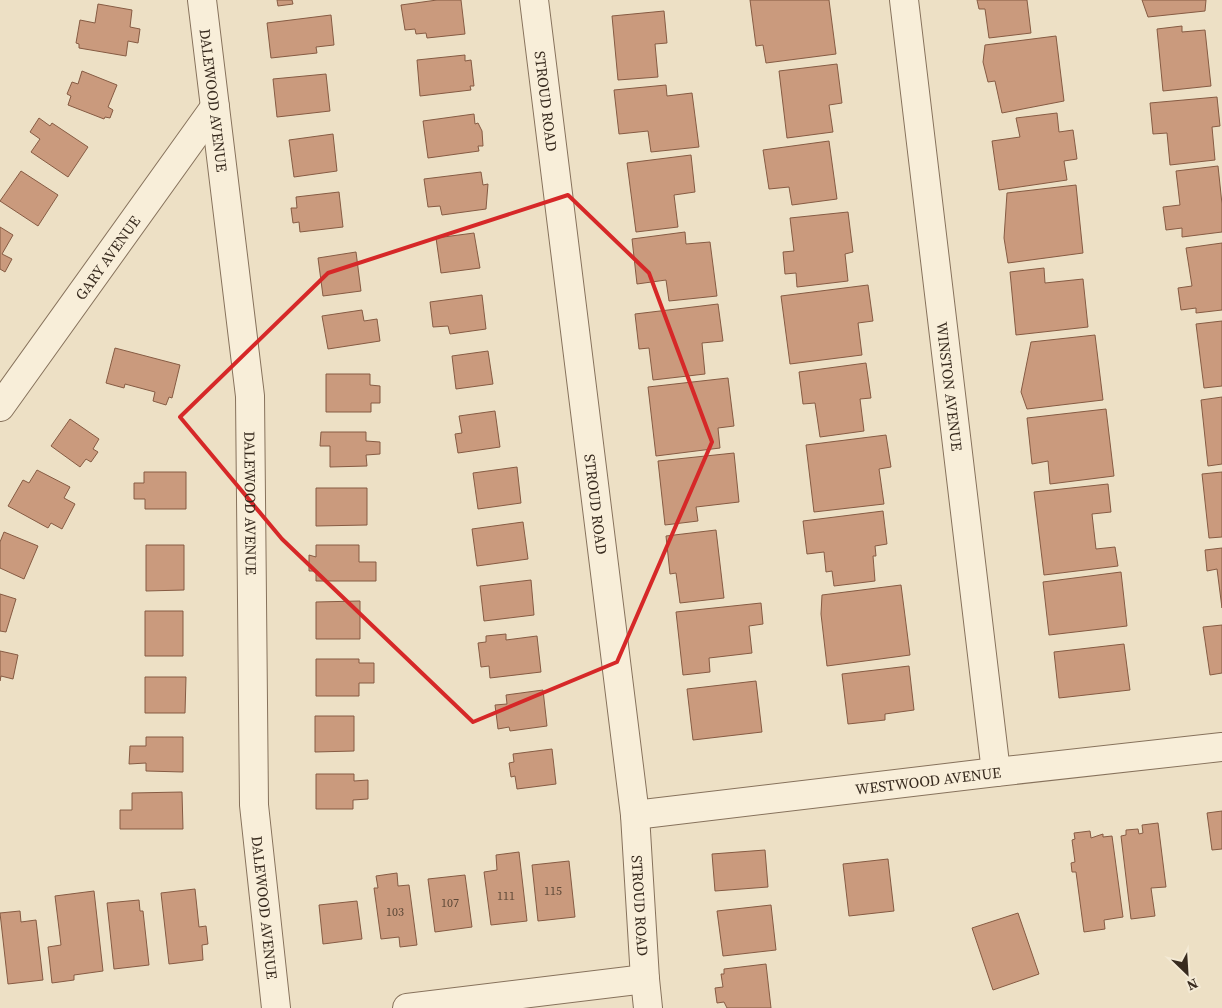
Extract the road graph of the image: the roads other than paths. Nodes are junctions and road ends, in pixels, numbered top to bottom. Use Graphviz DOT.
graph roads {
  1 [pos="202,0"];
  2 [pos="534,0"];
  3 [pos="904,0"];
  4 [pos="214,107"];
  5 [pos="0,407"];
  6 [pos="1222,747"];
  7 [pos="996,772"];
  8 [pos="635,815"];
  9 [pos="645,980"];
  10 [pos="276,1008"];
  11 [pos="407,1008"];
  12 [pos="648,1008"];
  1 -- 4 [label="street, DALEWOOD AVENUE"];
  2 -- 8 [label="street, STROUD ROAD"];
  3 -- 7 [label="street, WINSTON AVENUE"];
  4 -- 5 [label="street, GARY AVENUE"];
  4 -- 10 [label="street, DALEWOOD AVENUE"];
  6 -- 7 [label="street, WESTWOOD AVENUE"];
  7 -- 8 [label="street, WESTWOOD AVENUE"];
  8 -- 9 [label="street, STROUD ROAD"];
  9 -- 11 [label="street"];
  9 -- 12 [label="street, STROUD ROAD"];
}
